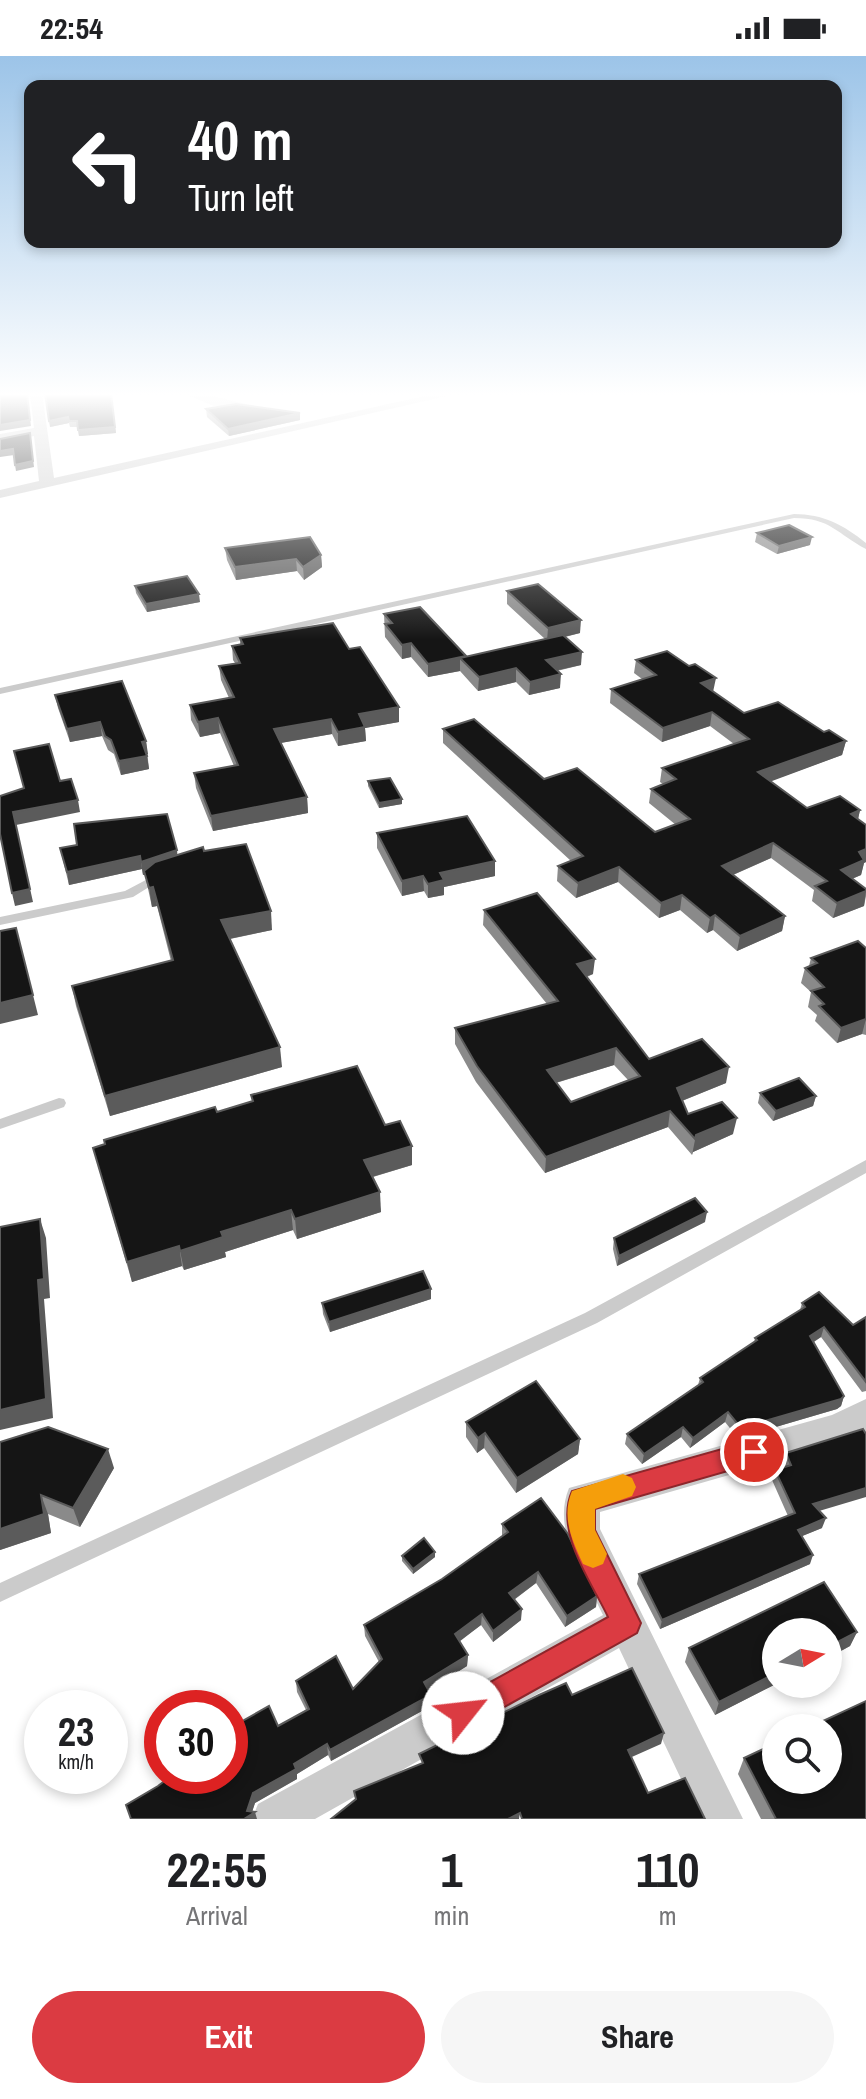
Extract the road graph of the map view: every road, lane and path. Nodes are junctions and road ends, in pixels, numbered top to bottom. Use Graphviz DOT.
graph roads {
  1 [pos="46,475"];
  2 [pos="81,475"];
  3 [pos="47,483"];
  4 [pos="0,494"];
  5 [pos="866,547"];
  6 [pos="0,691"];
  7 [pos="178,869"];
  8 [pos="0,921"];
  9 [pos="59,1103"];
  10 [pos="0,1124"];
  11 [pos="866,1166"];
  12 [pos="866,1414"];
  13 [pos="0,1593"];
  14 [pos="626,1623"];
  15 [pos="273,1819"];
  16 [pos="722,1819"];
  1 -- 3 [label="street"];
  2 -- 3 [label="street"];
  3 -- 4 [label="street"];
  5 -- 6 [label="lane"];
  7 -- 8 [label="lane"];
  9 -- 10 [label="lane"];
  11 -- 13 [label="lane"];
  12 -- 14 [label="street"];
  14 -- 15 [label="street"];
  14 -- 16 [label="street"];
}
